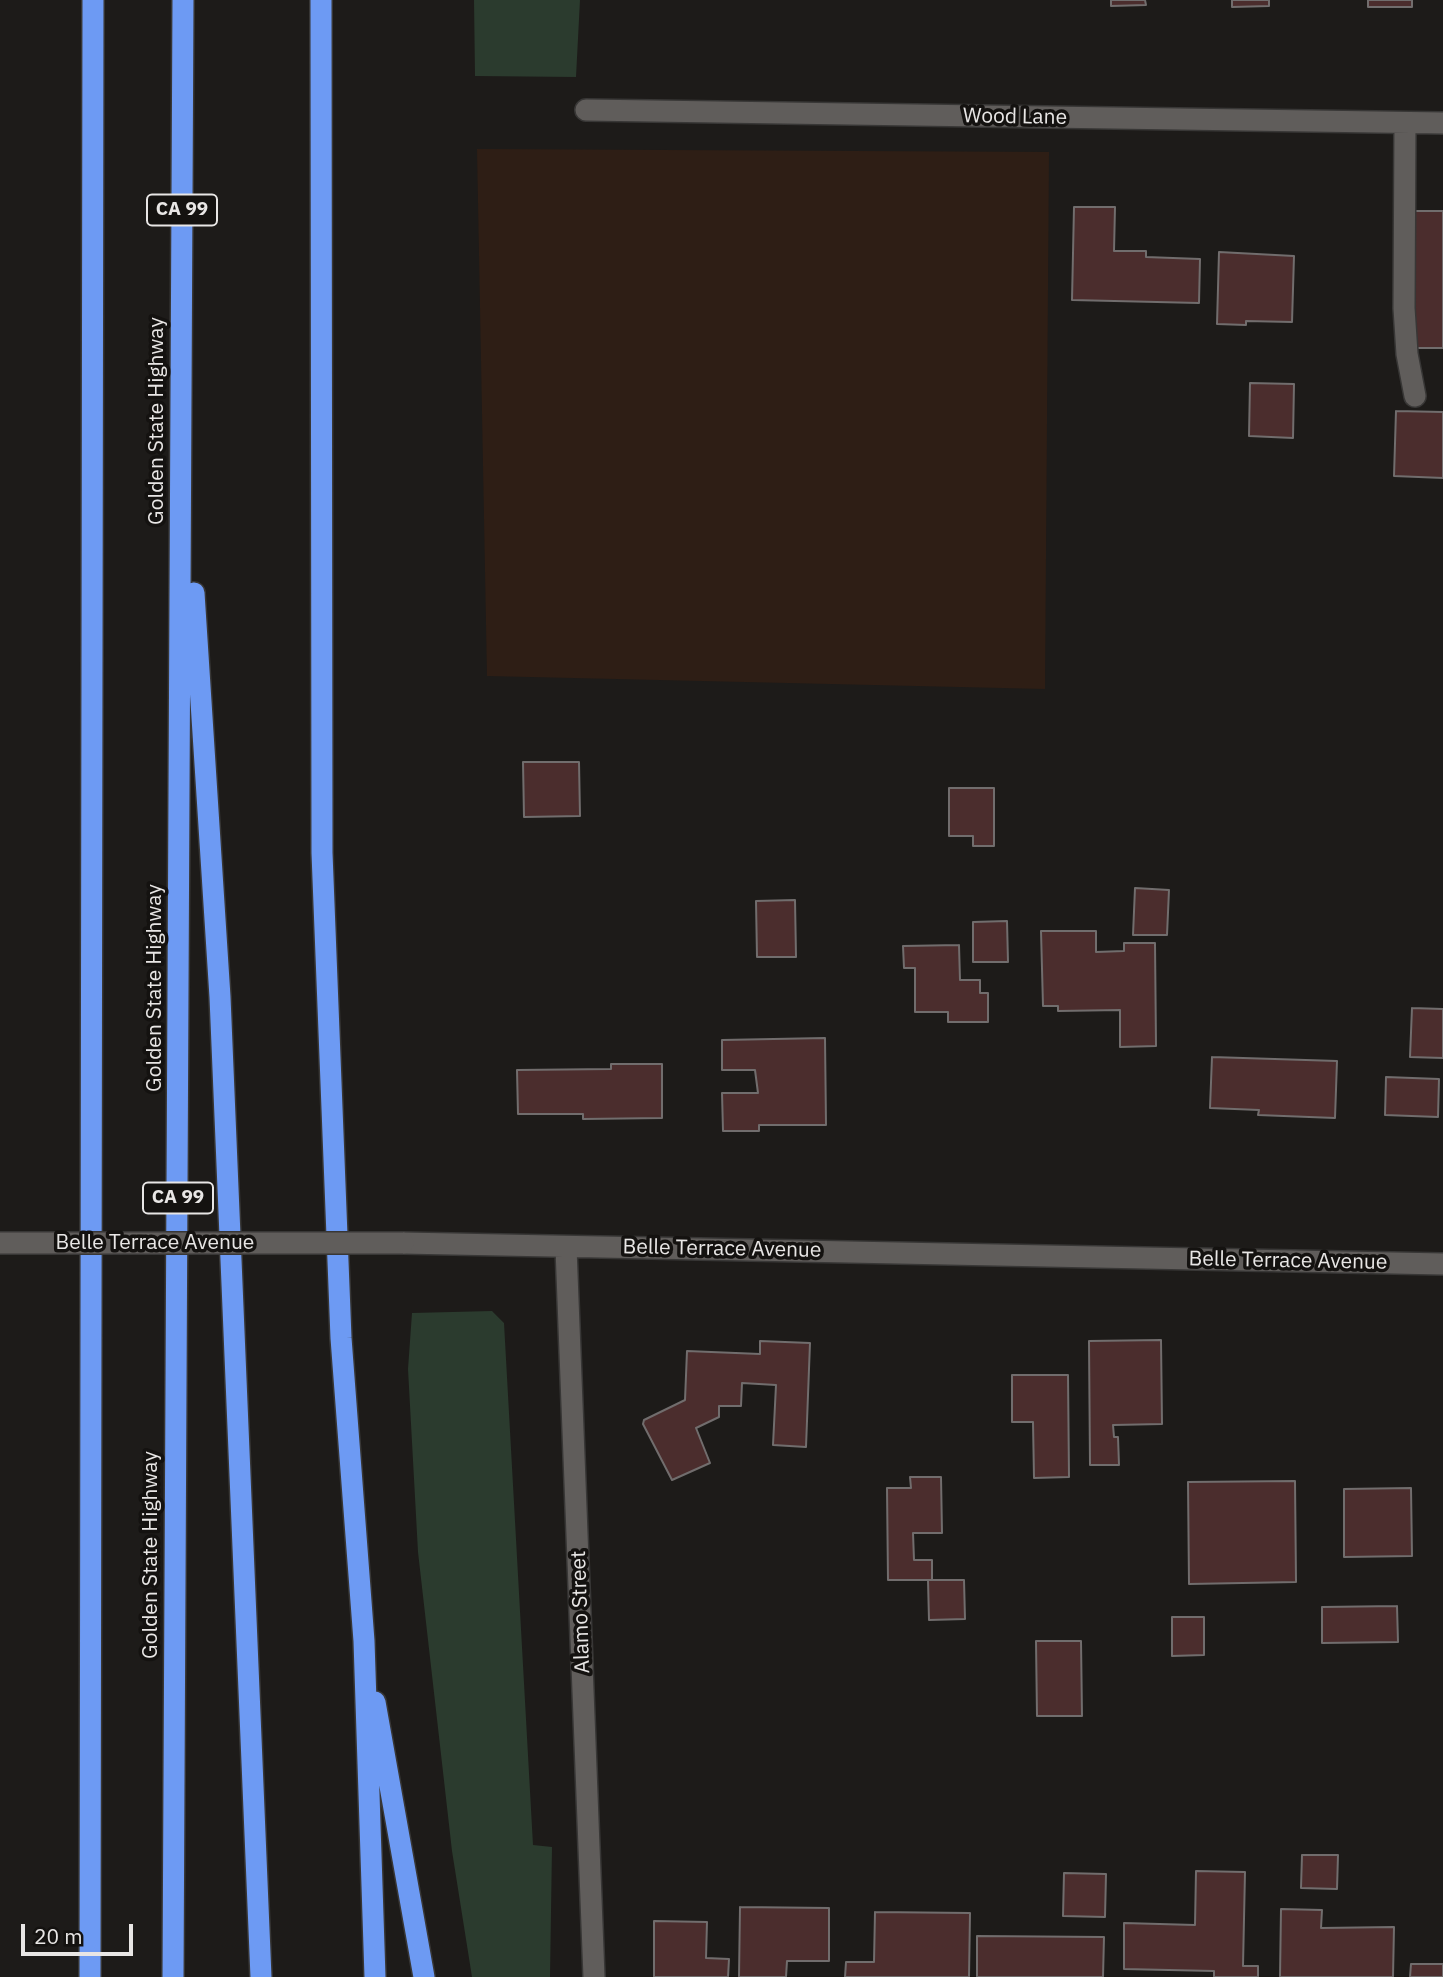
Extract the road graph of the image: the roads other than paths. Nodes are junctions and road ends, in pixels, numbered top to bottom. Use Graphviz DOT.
graph roads {
  1 [pos="93,0"];
  2 [pos="183,0"];
  3 [pos="321,0"];
  4 [pos="586,110"];
  5 [pos="1405,123"];
  6 [pos="1443,123"];
  7 [pos="1415,396"];
  8 [pos="181,419"];
  9 [pos="0,1243"];
  10 [pos="566,1248"];
  11 [pos="1443,1264"];
  12 [pos="364,1641"];
  13 [pos="90,1977"];
  14 [pos="173,1977"];
  15 [pos="261,1977"];
  16 [pos="375,1977"];
  17 [pos="424,1977"];
  18 [pos="594,1977"];
  1 -- 13 [label="highway"];
  2 -- 8 [label="highway, Golden State Highway / CA 99"];
  3 -- 12 [label="highway"];
  4 -- 5 [label="street, Wood Lane"];
  5 -- 6 [label="street, Wood Lane"];
  5 -- 7 [label="street"];
  8 -- 14 [label="highway, Golden State Highway / CA 99"];
  8 -- 15 [label="highway"];
  9 -- 10 [label="street, Belle Terrace Avenue, bridge"];
  10 -- 11 [label="street, Belle Terrace Avenue"];
  10 -- 18 [label="street, Alamo Street"];
  12 -- 16 [label="highway"];
  12 -- 17 [label="highway"];
}
